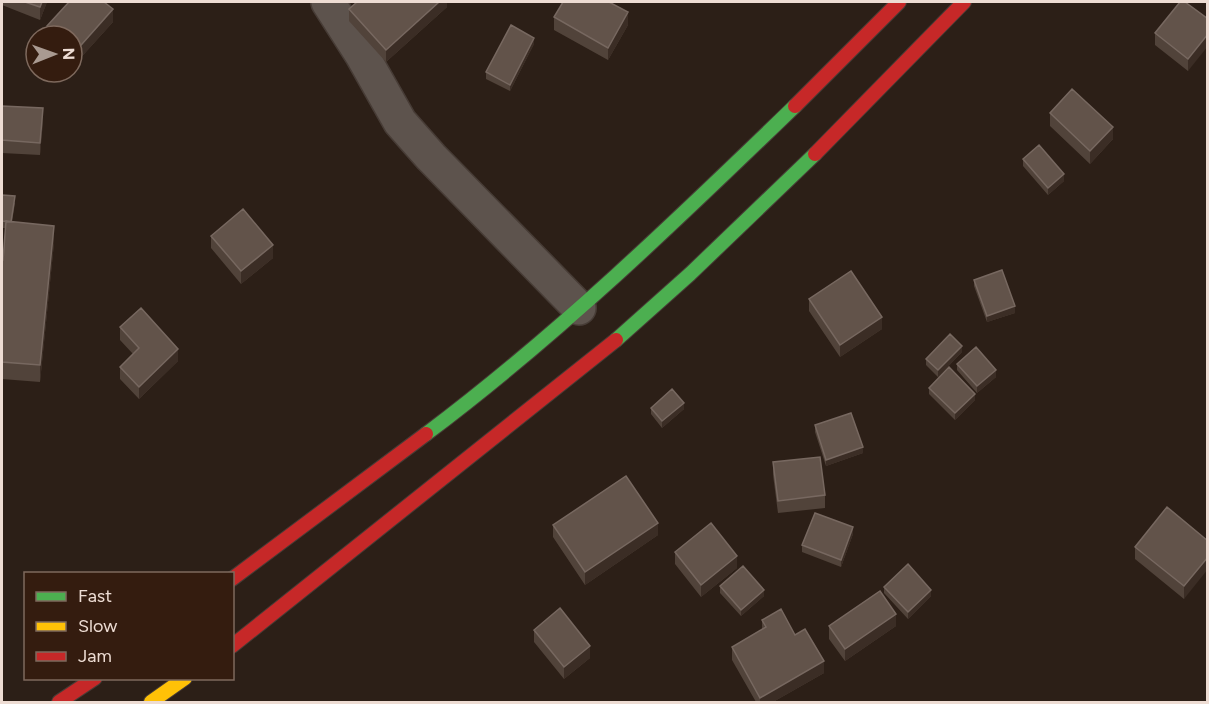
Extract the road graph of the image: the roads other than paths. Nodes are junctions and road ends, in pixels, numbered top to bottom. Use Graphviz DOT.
graph roads {
  1 [pos="328,2"];
  2 [pos="899,2"];
  3 [pos="964,2"];
  4 [pos="579,308"];
  5 [pos="234,578"];
  6 [pos="234,644"];
  7 [pos="92,680"];
  8 [pos="182,680"];
  9 [pos="58,702"];
  10 [pos="151,702"];
  1 -- 4 [label="street"];
  2 -- 4 [label="highway"];
  3 -- 6 [label="highway"];
  4 -- 5 [label="highway"];
  7 -- 9 [label="highway"];
  8 -- 10 [label="highway"];
}
